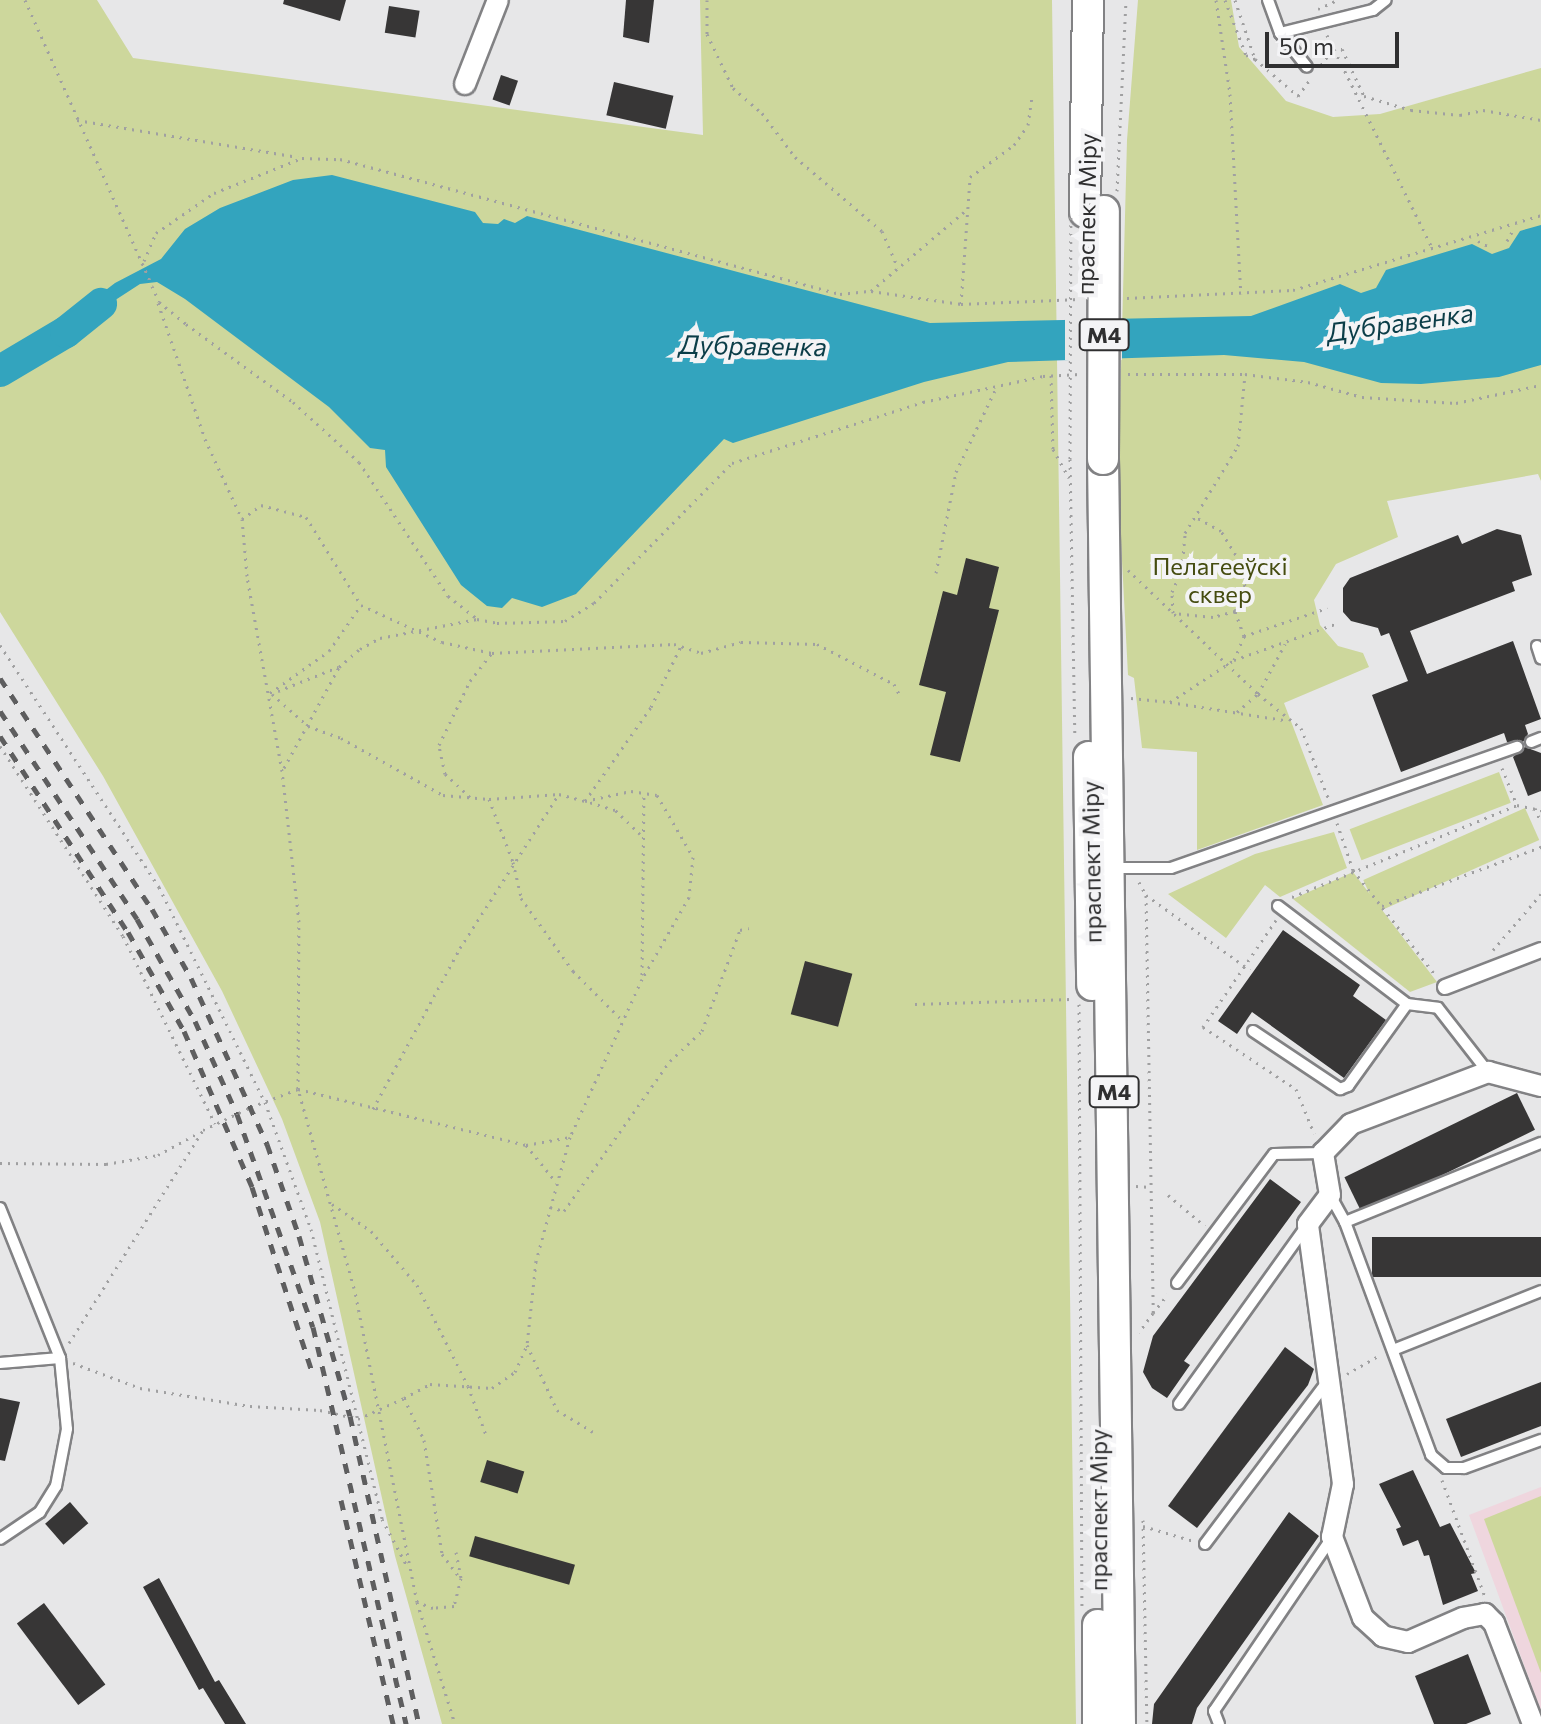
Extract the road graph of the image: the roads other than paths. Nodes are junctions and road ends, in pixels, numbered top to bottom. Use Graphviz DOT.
graph roads {
  1 [pos="498,0"];
  2 [pos="1088,0"];
  3 [pos="1106,0"];
  4 [pos="1268,0"];
  5 [pos="1386,0"];
  6 [pos="1280,33"];
  7 [pos="1307,67"];
  8 [pos="465,84"];
  9 [pos="1094,208"];
  10 [pos="1082,465"];
  11 [pos="1537,646"];
  12 [pos="1541,658"];
  13 [pos="1517,747"];
  14 [pos="1122,868"];
  15 [pos="1278,906"];
  16 [pos="1541,950"];
  17 [pos="1445,987"];
  18 [pos="1407,1004"];
  19 [pos="1253,1031"];
  20 [pos="1488,1072"];
  21 [pos="1541,1086"];
  22 [pos="1541,1143"];
  23 [pos="1323,1153"];
  24 [pos="1330,1195"];
  25 [pos="0,1208"];
  26 [pos="1345,1222"];
  27 [pos="1308,1224"];
  28 [pos="1177,1283"];
  29 [pos="1541,1291"];
  30 [pos="1393,1350"];
  31 [pos="60,1358"];
  32 [pos="0,1363"];
  33 [pos="1328,1385"];
  34 [pos="1179,1404"];
  35 [pos="1541,1440"];
  36 [pos="1332,1537"];
  37 [pos="0,1539"];
  38 [pos="1205,1544"];
  39 [pos="1098,1724"];
  40 [pos="1120,1724"];
  41 [pos="1219,1724"];
  42 [pos="1533,1724"];
  1 -- 8 [label="street"];
  2 -- 9 [label="main road, праспект Міру / М4"];
  3 -- 9 [label="main road, праспект Міру / М4"];
  4 -- 6 [label="lane"];
  5 -- 6 [label="lane"];
  6 -- 7 [label="lane"];
  9 -- 10 [label="main road, праспект Міру / М4"];
  10 -- 14 [label="main road, праспект Міру / М4"];
  10 -- 39 [label="main road, праспект Міру / М4"];
  11 -- 12 [label="lane"];
  13 -- 14 [label="lane"];
  14 -- 40 [label="main road, праспект Міру / М4"];
  15 -- 18 [label="lane"];
  16 -- 17 [label="street"];
  18 -- 19 [label="lane"];
  18 -- 20 [label="lane"];
  20 -- 21 [label="street"];
  20 -- 23 [label="street"];
  22 -- 26 [label="lane"];
  23 -- 24 [label="street"];
  23 -- 28 [label="lane"];
  24 -- 26 [label="lane"];
  24 -- 27 [label="street"];
  25 -- 31 [label="lane"];
  26 -- 30 [label="lane"];
  27 -- 33 [label="street"];
  27 -- 34 [label="lane"];
  29 -- 30 [label="lane"];
  30 -- 35 [label="lane"];
  31 -- 32 [label="lane"];
  31 -- 37 [label="lane"];
  33 -- 36 [label="street"];
  33 -- 38 [label="lane"];
  36 -- 41 [label="lane"];
  36 -- 42 [label="street"];
}
